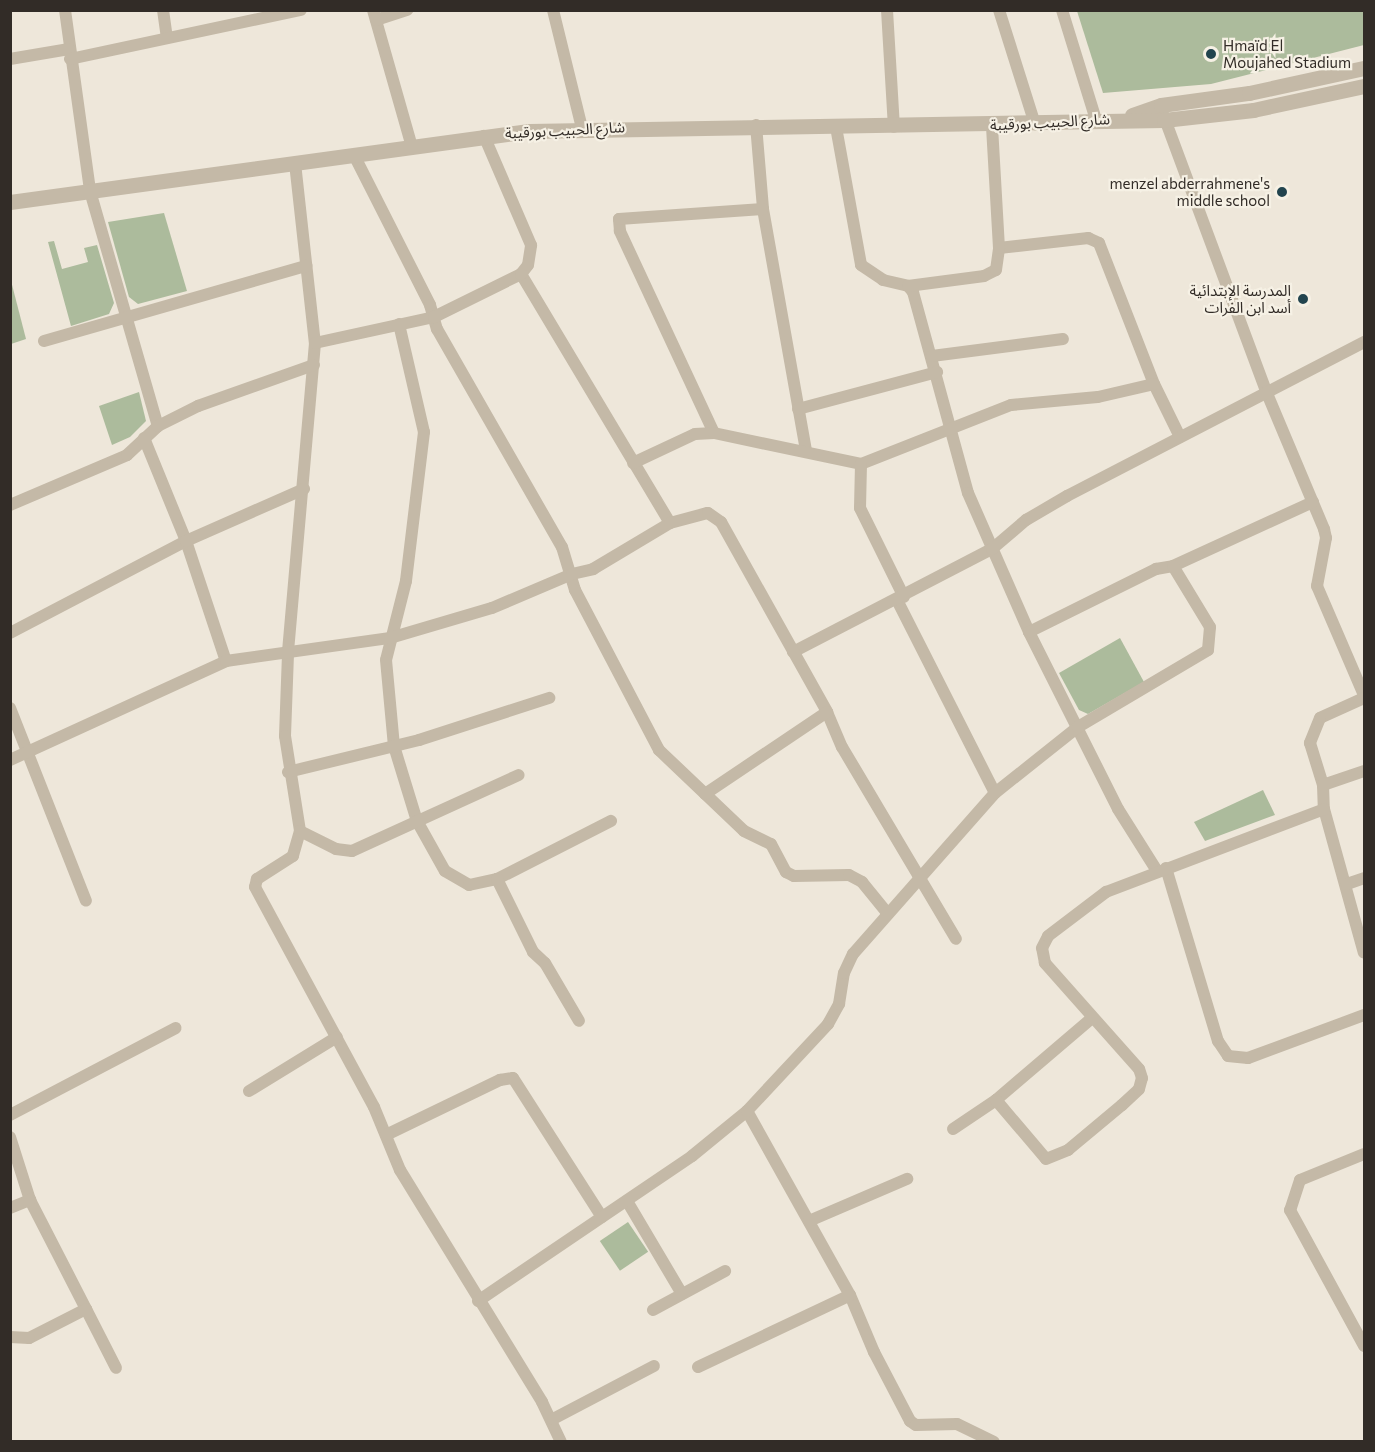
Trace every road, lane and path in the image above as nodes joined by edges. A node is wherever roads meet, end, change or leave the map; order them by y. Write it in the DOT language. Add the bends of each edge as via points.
graph roads {
  1 [pos="65,10"];
  2 [pos="163,10"];
  3 [pos="301,10"];
  4 [pos="406,10"];
  5 [pos="553,10"];
  6 [pos="887,10"];
  7 [pos="999,10"];
  8 [pos="1062,10"];
  9 [pos="374,15"];
  10 [pos="167,37"];
  11 [pos="70,54"];
  12 [pos="10,59"];
  13 [pos="1365,68"];
  14 [pos="1365,86"];
  15 [pos="1163,112"];
  16 [pos="1096,120"];
  17 [pos="1035,124"];
  18 [pos="756,125"];
  19 [pos="992,125"];
  20 [pos="836,127"];
  21 [pos="894,127"];
  22 [pos="582,128"];
  23 [pos="484,136"];
  24 [pos="412,147"];
  25 [pos="354,155"];
  26 [pos="295,163"];
  27 [pos="90,191"];
  28 [pos="10,202"];
  29 [pos="763,209"];
  30 [pos="999,248"];
  31 [pos="306,266"];
  32 [pos="521,274"];
  33 [pos="908,286"];
  34 [pos="126,317"];
  35 [pos="434,318"];
  36 [pos="399,324"];
  37 [pos="1063,339"];
  38 [pos="44,341"];
  39 [pos="1365,342"];
  40 [pos="315,343"];
  41 [pos="932,356"];
  42 [pos="314,365"];
  43 [pos="936,372"];
  44 [pos="1154,384"];
  45 [pos="1266,392"];
  46 [pos="798,409"];
  47 [pos="158,426"];
  48 [pos="950,429"];
  49 [pos="714,433"];
  50 [pos="1180,437"];
  51 [pos="144,438"];
  52 [pos="806,450"];
  53 [pos="633,463"];
  54 [pos="861,464"];
  55 [pos="304,489"];
  56 [pos="1313,502"];
  57 [pos="10,506"];
  58 [pos="670,523"];
  59 [pos="186,541"];
  60 [pos="992,549"];
  61 [pos="1173,566"];
  62 [pos="572,574"];
  63 [pos="900,598"];
  64 [pos="1029,632"];
  65 [pos="10,633"];
  66 [pos="390,638"];
  67 [pos="794,652"];
  68 [pos="288,654"];
  69 [pos="226,660"];
  70 [pos="1365,696"];
  71 [pos="549,698"];
  72 [pos="10,708"];
  73 [pos="827,712"];
  74 [pos="1078,727"];
  75 [pos="394,746"];
  76 [pos="28,752"];
  77 [pos="10,760"];
  78 [pos="1365,771"];
  79 [pos="288,772"];
  80 [pos="519,775"];
  81 [pos="1323,785"];
  82 [pos="995,793"];
  83 [pos="705,794"];
  84 [pos="1324,809"];
  85 [pos="417,821"];
  86 [pos="610,821"];
  87 [pos="300,831"];
  88 [pos="1162,869"];
  89 [pos="1365,878"];
  90 [pos="497,879"];
  91 [pos="918,880"];
  92 [pos="1347,884"];
  93 [pos="86,902"];
  94 [pos="888,914"];
  95 [pos="956,939"];
  96 [pos="1365,953"];
  97 [pos="1365,1015"];
  98 [pos="1092,1018"];
  99 [pos="579,1021"];
  100 [pos="176,1028"];
  101 [pos="337,1037"];
  102 [pos="249,1091"];
  103 [pos="996,1100"];
  104 [pos="747,1111"];
  105 [pos="10,1115"];
  106 [pos="952,1129"];
  107 [pos="386,1135"];
  108 [pos="10,1137"];
  109 [pos="1365,1154"];
  110 [pos="908,1179"];
  111 [pos="30,1200"];
  112 [pos="627,1201"];
  113 [pos="10,1208"];
  114 [pos="603,1217"];
  115 [pos="809,1221"];
  116 [pos="725,1271"];
  117 [pos="682,1294"];
  118 [pos="850,1295"];
  119 [pos="478,1301"];
  120 [pos="86,1309"];
  121 [pos="653,1310"];
  122 [pos="10,1337"];
  123 [pos="1365,1346"];
  124 [pos="654,1366"];
  125 [pos="698,1367"];
  126 [pos="116,1368"];
  127 [pos="552,1419"];
  128 [pos="561,1442"];
  129 [pos="994,1442"];
  1 -- 11 [label="street"];
  2 -- 10 [label="street"];
  3 -- 10 [label="street"];
  4 -- 9 [label="street"];
  5 -- 22 [label="street"];
  6 -- 21 [label="street"];
  7 -- 17 [label="street"];
  8 -- 16 [label="street"];
  9 -- 24 [label="street"];
  10 -- 11 [label="street"];
  11 -- 12 [label="street"];
  11 -- 27 [label="street"];
  13 -- 15 [label="street"];
  14 -- 15 [label="street" via="1253,110"];
  15 -- 16 [label="street, شارع الحبيب بورقيبة"];
  15 -- 45 [label="street"];
  16 -- 17 [label="street, شارع الحبيب بورقيبة"];
  17 -- 19 [label="street, شارع الحبيب بورقيبة"];
  18 -- 20 [label="street, شارع الحبيب بورقيبة"];
  18 -- 22 [label="street, شارع الحبيب بورقيبة"];
  18 -- 29 [label="street"];
  19 -- 21 [label="street, شارع الحبيب بورقيبة"];
  19 -- 30 [label="street"];
  20 -- 21 [label="street, شارع الحبيب بورقيبة"];
  20 -- 33 [label="street" via="861,265 884,280"];
  22 -- 23 [label="street, شارع الحبيب بورقيبة"];
  23 -- 24 [label="street, شارع الحبيب بورقيبة"];
  23 -- 32 [label="street" via="531,245 532,258"];
  24 -- 25 [label="street, شارع الحبيب بورقيبة"];
  25 -- 26 [label="street, شارع الحبيب بورقيبة"];
  25 -- 35 [label="street"];
  26 -- 27 [label="street, شارع الحبيب بورقيبة"];
  26 -- 31 [label="street"];
  27 -- 28 [label="street, شارع الحبيب بورقيبة"];
  27 -- 34 [label="street"];
  29 -- 46 [label="street"];
  29 -- 49 [label="street" via="619,219 620,231"];
  30 -- 33 [label="street" via="999,264 992,274"];
  30 -- 44 [label="street" via="1094,239"];
  31 -- 34 [label="street"];
  31 -- 40 [label="street"];
  32 -- 35 [label="street"];
  32 -- 53 [label="street"];
  33 -- 41 [label="street"];
  34 -- 38 [label="street"];
  34 -- 47 [label="street"];
  35 -- 36 [label="street"];
  35 -- 62 [label="street" via="562,547"];
  36 -- 40 [label="street"];
  36 -- 66 [label="street" via="424,432 405,581"];
  37 -- 41 [label="street"];
  39 -- 45 [label="street"];
  40 -- 42 [label="street"];
  41 -- 43 [label="street"];
  42 -- 47 [label="street" via="198,406"];
  42 -- 55 [label="street"];
  43 -- 46 [label="street"];
  43 -- 48 [label="street"];
  44 -- 48 [label="street" via="1098,398 1018,404"];
  44 -- 50 [label="street"];
  45 -- 50 [label="street"];
  45 -- 56 [label="street"];
  46 -- 52 [label="street"];
  47 -- 51 [label="street"];
  48 -- 54 [label="street"];
  48 -- 60 [label="street" via="968,493"];
  49 -- 52 [label="street"];
  49 -- 53 [label="street" via="695,434"];
  50 -- 60 [label="street" via="1026,520"];
  51 -- 57 [label="street" via="127,455"];
  51 -- 59 [label="street"];
  52 -- 54 [label="street"];
  53 -- 58 [label="street"];
  54 -- 63 [label="street" via="860,508"];
  55 -- 59 [label="street"];
  55 -- 68 [label="street"];
  56 -- 61 [label="street"];
  56 -- 70 [label="street" via="1326,538 1317,586"];
  58 -- 62 [label="street" via="593,569"];
  58 -- 67 [label="street" via="708,513 721,522"];
  59 -- 65 [label="street"];
  59 -- 69 [label="street"];
  60 -- 63 [label="street"];
  60 -- 64 [label="street"];
  61 -- 64 [label="street" via="1156,569"];
  61 -- 74 [label="street" via="1210,627 1208,650"];
  62 -- 66 [label="street" via="492,608"];
  62 -- 83 [label="street" via="575,590 659,750"];
  63 -- 67 [label="street"];
  63 -- 82 [label="street"];
  64 -- 74 [label="street"];
  66 -- 68 [label="street"];
  66 -- 75 [label="street" via="386,660"];
  67 -- 73 [label="street"];
  68 -- 69 [label="street"];
  68 -- 79 [label="street"];
  69 -- 76 [label="street"];
  70 -- 81 [label="street" via="1328,712 1314,724 1310,743"];
  71 -- 75 [label="street"];
  72 -- 76 [label="street"];
  73 -- 83 [label="street"];
  73 -- 91 [label="street" via="842,747"];
  74 -- 82 [label="street"];
  74 -- 88 [label="street" via="1118,809"];
  75 -- 79 [label="street"];
  75 -- 85 [label="street"];
  76 -- 77 [label="street"];
  76 -- 93 [label="street"];
  78 -- 81 [label="street"];
  79 -- 87 [label="street"];
  80 -- 85 [label="street"];
  81 -- 84 [label="street"];
  82 -- 91 [label="street"];
  83 -- 94 [label="street" via="744,831 771,844 786,872 794,876 849,875 862,882"];
  84 -- 88 [label="street"];
  84 -- 92 [label="street"];
  85 -- 87 [label="street" via="352,851 336,849"];
  85 -- 90 [label="street" via="445,871 455,880 469,885"];
  86 -- 90 [label="street"];
  87 -- 101 [label="street" via="293,856 257,879 255,887"];
  88 -- 97 [label="street" via="1218,1041 1228,1056 1248,1058"];
  88 -- 98 [label="street" via="1106,892 1058,926 1042,948 1045,963"];
  89 -- 92 [label="street"];
  90 -- 99 [label="street" via="533,952 545,963"];
  91 -- 94 [label="street"];
  91 -- 95 [label="street"];
  92 -- 96 [label="street"];
  94 -- 104 [label="street" via="853,954 844,973 839,1004 828,1024"];
  98 -- 103 [label="street"];
  98 -- 103 [label="street" via="1128,1055 1142,1078 1139,1089 1122,1105 1068,1150 1046,1159"];
  100 -- 105 [label="street"];
  101 -- 102 [label="street"];
  101 -- 107 [label="street"];
  103 -- 106 [label="street"];
  104 -- 112 [label="street"];
  104 -- 115 [label="street"];
  107 -- 114 [label="street" via="500,1080 513,1078"];
  107 -- 119 [label="street" via="400,1170"];
  108 -- 111 [label="street"];
  109 -- 123 [label="street" via="1300,1180 1290,1210"];
  110 -- 115 [label="street"];
  111 -- 113 [label="street"];
  111 -- 120 [label="street"];
  112 -- 114 [label="street"];
  112 -- 117 [label="street"];
  114 -- 119 [label="street"];
  115 -- 118 [label="street"];
  116 -- 117 [label="street"];
  117 -- 121 [label="street"];
  118 -- 125 [label="street"];
  118 -- 129 [label="street" via="910,1421 916,1425 957,1424"];
  119 -- 127 [label="street"];
  120 -- 122 [label="street" via="29,1338"];
  120 -- 126 [label="street"];
  124 -- 127 [label="street"];
  127 -- 128 [label="street"];
}
